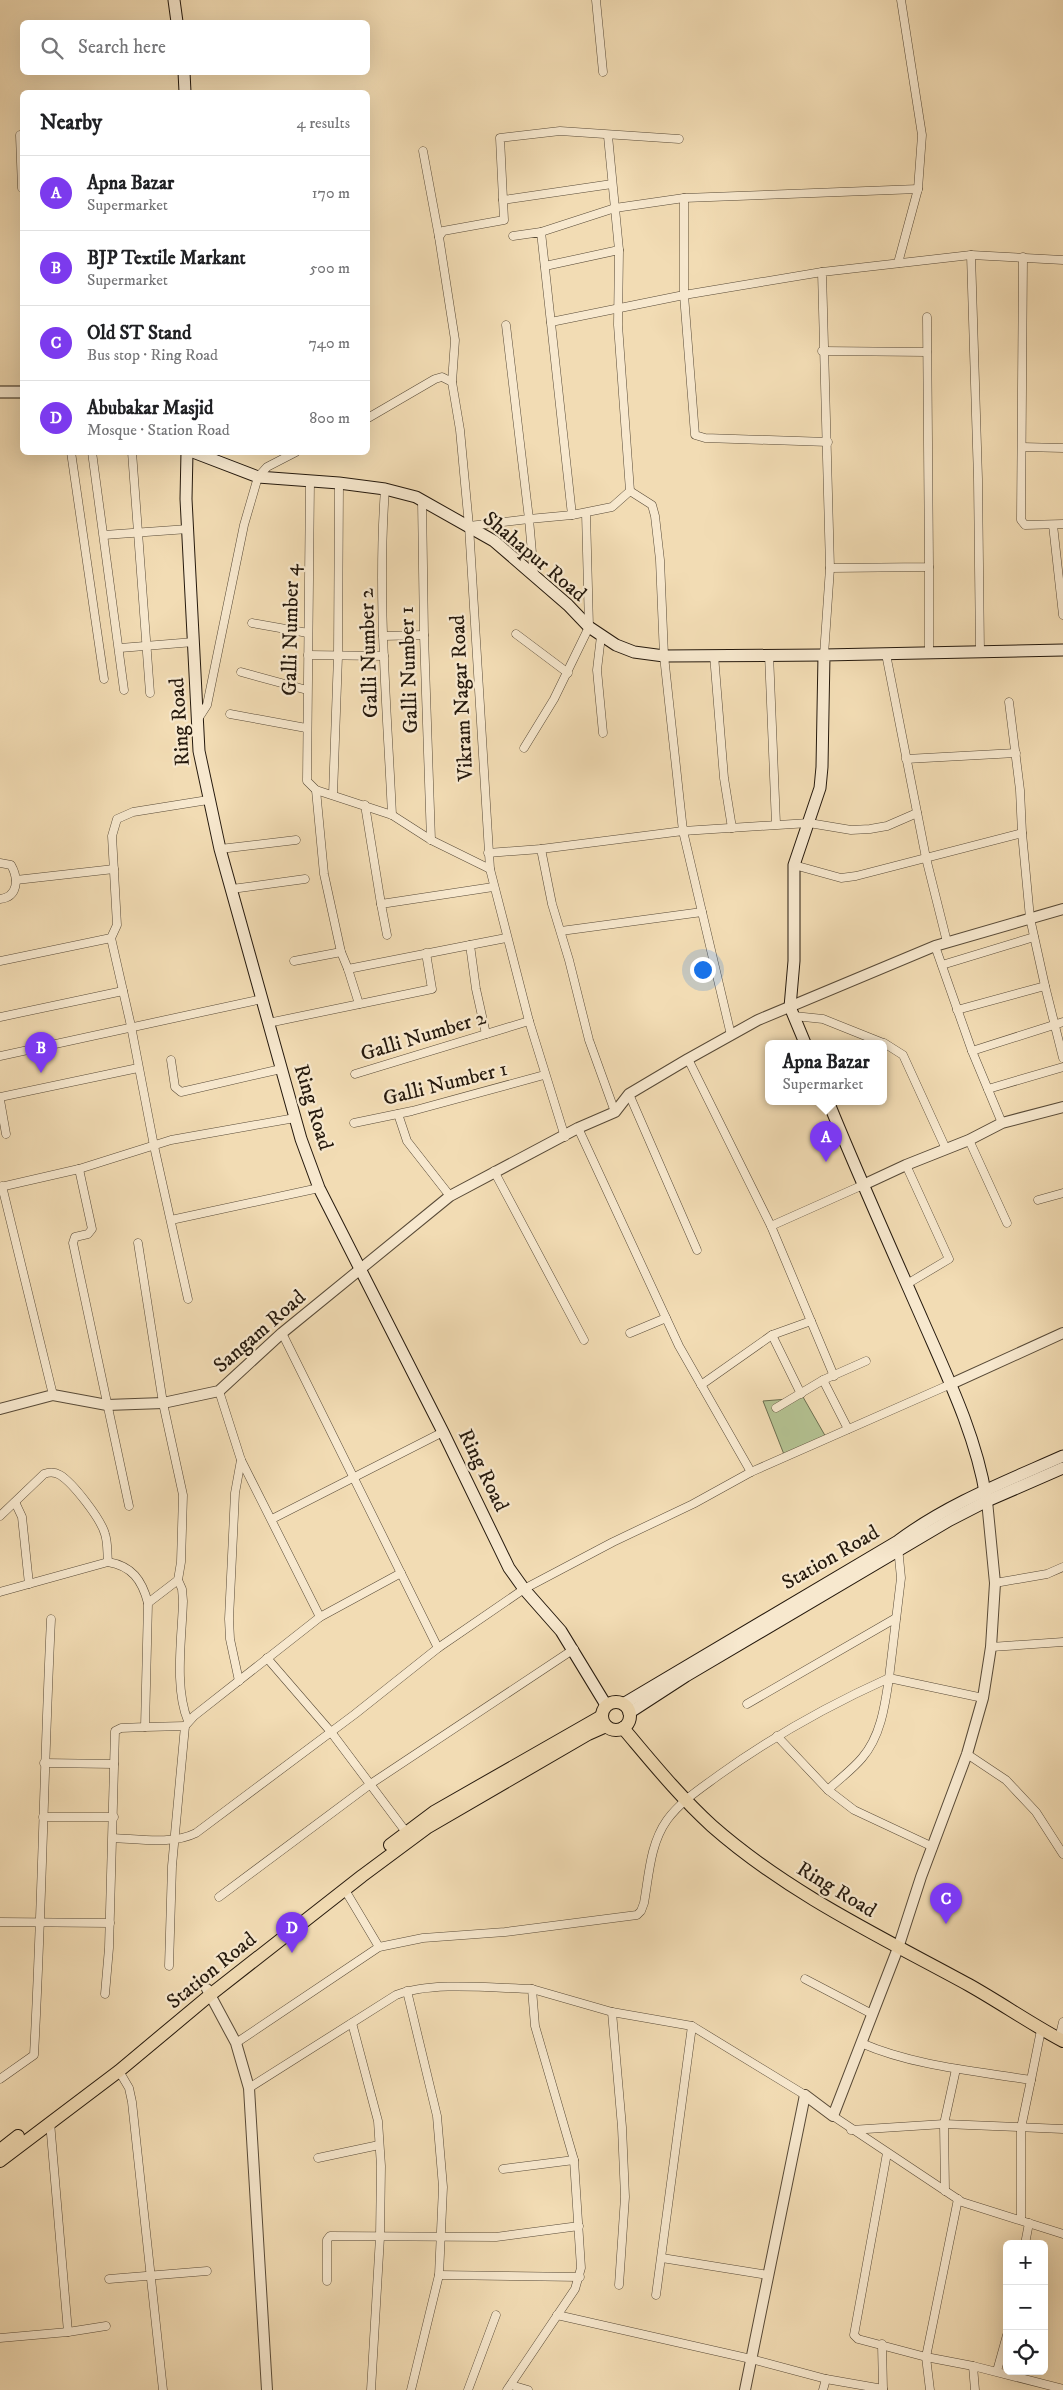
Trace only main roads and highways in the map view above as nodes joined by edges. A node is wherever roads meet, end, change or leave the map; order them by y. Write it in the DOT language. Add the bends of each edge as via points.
graph roads {
  1 [pos="174,0"];
  2 [pos="177,20"];
  3 [pos="184,75"];
  4 [pos="185,90"];
  5 [pos="0,392"];
  6 [pos="20,392"];
  7 [pos="187,455"];
  8 [pos="201,455"];
  9 [pos="1063,650"];
  10 [pos="824,655"];
  11 [pos="804,1040"];
  12 [pos="830,1105"];
  13 [pos="1063,1456"];
  14 [pos="1063,1468"];
  15 [pos="986,1496"];
  16 [pos="626,1708"];
  17 [pos="605,1716"];
  18 [pos="622,1728"];
  19 [pos="209,1992"];
  20 [pos="1061,2040"];
  21 [pos="0,2150"];
  22 [pos="0,2161"];
  1 -- 2 [label="main road"];
  3 -- 4 [label="main road"];
  5 -- 6 [label="main road"];
  7 -- 17 [label="main road, Ring Road" via="199,751 220,849 295,1118 319,1188 509,1568 574,1649"];
  8 -- 10 [label="main road, Shahapur Road" via="258,477 385,489 422,500 494,542 589,627 634,652 664,656"];
  9 -- 10 [label="main road, Shahapur Road"];
  10 -- 11 [label="main road" via="822,768 816,804 794,865 792,1011"];
  12 -- 15 [label="main road" via="950,1384"];
  13 -- 15 [label="main road, Station Road"];
  14 -- 15 [label="main road, Station Road"];
  15 -- 16 [label="main road, Station Road"];
  16 -- 17 [label="main road" via="612,1702"];
  16 -- 18 [label="main road" via="627,1724"];
  17 -- 18 [label="main road" via="617,1730"];
  17 -- 19 [label="main road, Station Road" via="588,1734 428,1827"];
  17 -- 19 [label="main road, Station Road" via="434,1812"];
  18 -- 20 [label="main road, Ring Road" via="685,1800 770,1872"];
  19 -- 21 [label="main road, Station Road"];
  19 -- 22 [label="main road, Station Road" via="119,2071"];
}
